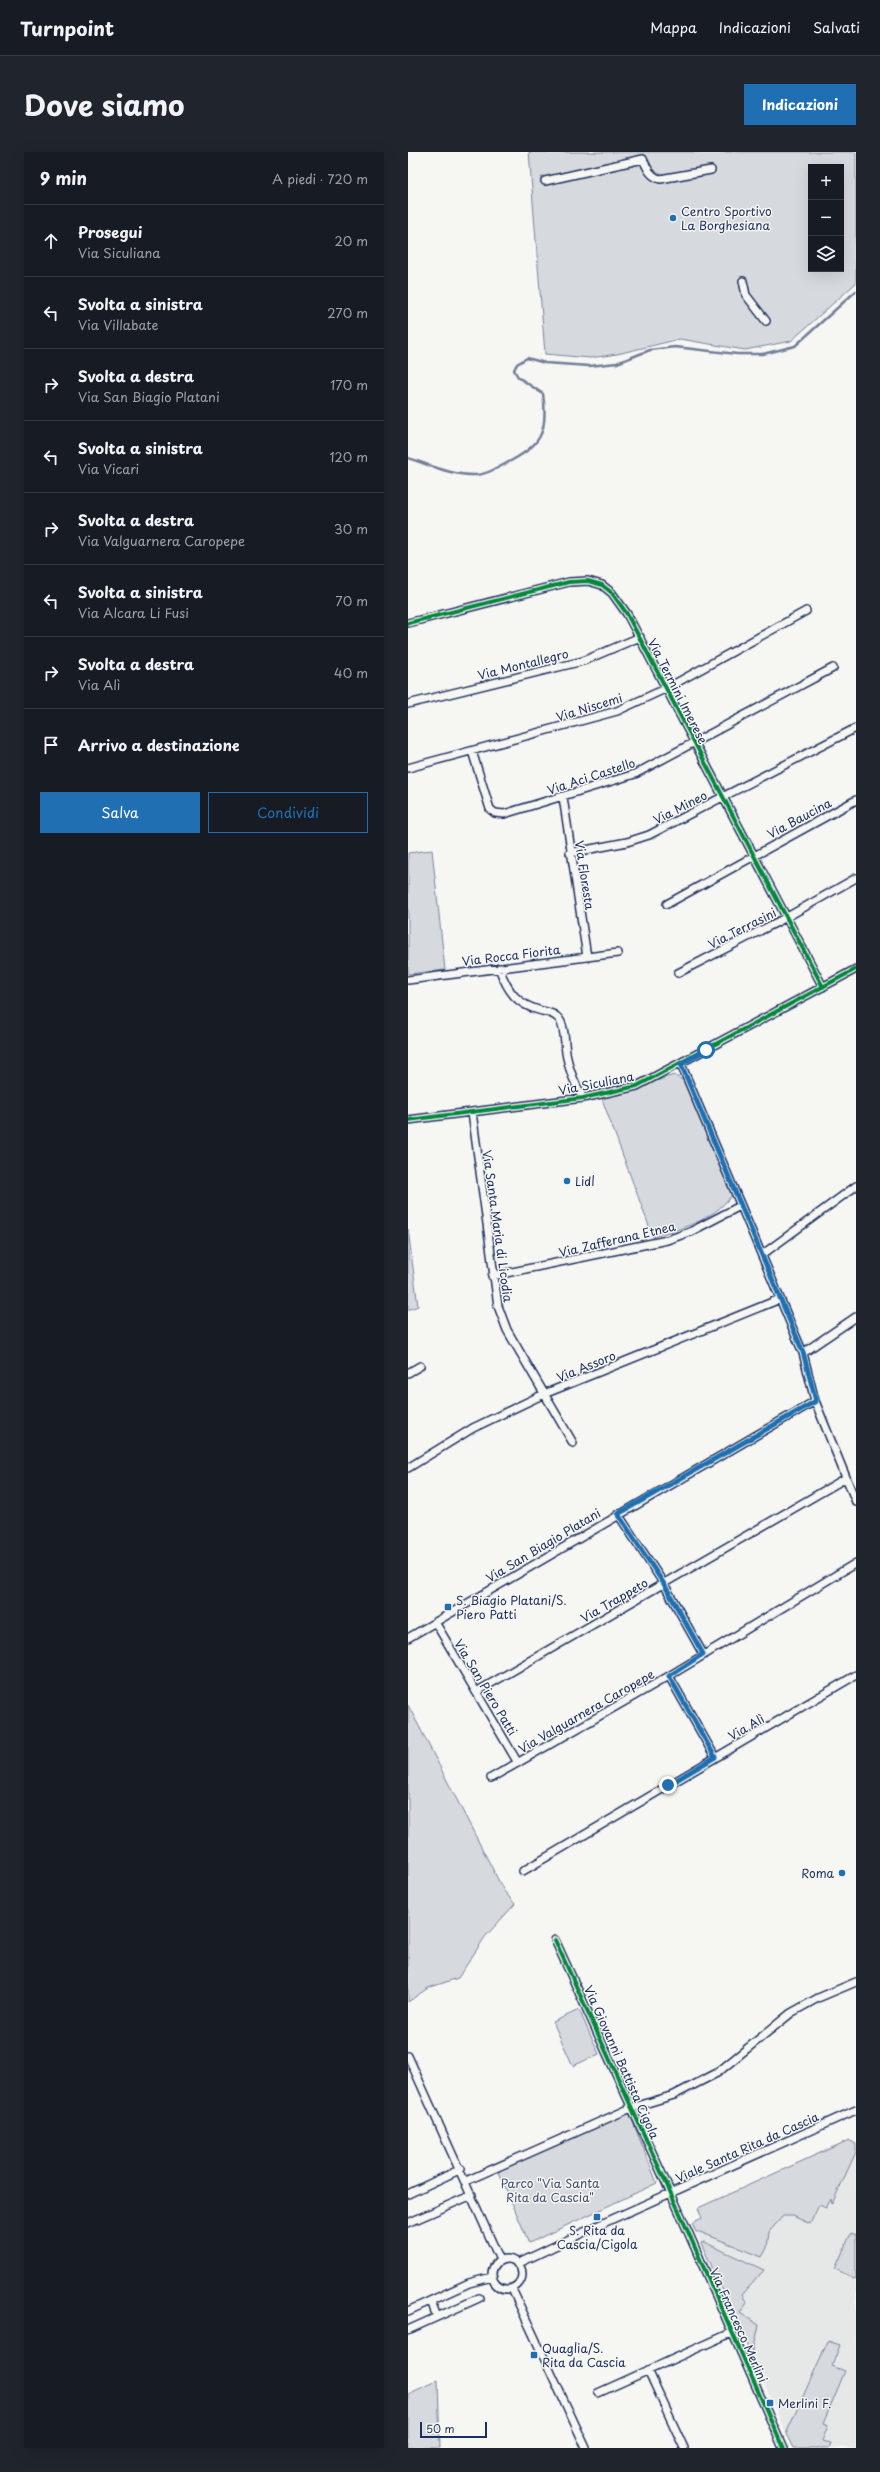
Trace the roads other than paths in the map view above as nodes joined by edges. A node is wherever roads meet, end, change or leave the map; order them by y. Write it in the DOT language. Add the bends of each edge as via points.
graph roads {
  1 [pos="711,170"];
  2 [pos="545,181"];
  3 [pos="743,281"];
  4 [pos="766,321"];
  5 [pos="806,611"];
  6 [pos="408,623"];
  7 [pos="640,637"];
  8 [pos="833,668"];
  9 [pos="667,688"];
  10 [pos="408,704"];
  11 [pos="856,728"];
  12 [pos="694,744"];
  13 [pos="472,751"];
  14 [pos="408,768"];
  15 [pos="563,797"];
  16 [pos="722,798"];
  17 [pos="856,800"];
  18 [pos="570,853"];
  19 [pos="753,855"];
  20 [pos="856,878"];
  21 [pos="667,904"];
  22 [pos="787,917"];
  23 [pos="618,953"];
  24 [pos="587,957"];
  25 [pos="499,968"];
  26 [pos="856,969"];
  27 [pos="678,973"];
  28 [pos="408,980"];
  29 [pos="823,987"];
  30 [pos="681,1064"];
  31 [pos="583,1098"];
  32 [pos="472,1112"];
  33 [pos="408,1120"];
  34 [pos="856,1186"];
  35 [pos="740,1206"];
  36 [pos="763,1254"];
  37 [pos="492,1276"];
  38 [pos="780,1299"];
  39 [pos="856,1317"];
  40 [pos="803,1352"];
  41 [pos="420,1366"];
  42 [pos="408,1373"];
  43 [pos="544,1394"];
  44 [pos="816,1401"];
  45 [pos="573,1443"];
  46 [pos="408,1468"];
  47 [pos="846,1478"];
  48 [pos="856,1502"];
  49 [pos="618,1514"];
  50 [pos="856,1563"];
  51 [pos="664,1584"];
  52 [pos="435,1622"];
  53 [pos="408,1638"];
  54 [pos="703,1654"];
  55 [pos="856,1674"];
  56 [pos="669,1676"];
  57 [pos="476,1692"];
  58 [pos="715,1757"];
  59 [pos="518,1763"];
  60 [pos="491,1778"];
  61 [pos="522,1871"];
  62 [pos="556,1940"];
  63 [pos="856,1982"];
  64 [pos="408,2056"];
  65 [pos="631,2108"];
  66 [pos="856,2110"];
  67 [pos="461,2169"];
  68 [pos="466,2181"];
  69 [pos="670,2192"];
  70 [pos="408,2194"];
  71 [pos="472,2195"];
  72 [pos="678,2209"];
  73 [pos="408,2223"];
  74 [pos="500,2260"];
  75 [pos="517,2264"];
  76 [pos="492,2277"];
  77 [pos="512,2289"];
  78 [pos="479,2298"];
  79 [pos="431,2301"];
  80 [pos="408,2312"];
  81 [pos="437,2317"];
  82 [pos="408,2330"];
  83 [pos="731,2333"];
  84 [pos="648,2370"];
  85 [pos="598,2393"];
  86 [pos="586,2448"];
  87 [pos="684,2448"];
  88 [pos="783,2448"];
  1 -- 2 [label="street" via="660,179 648,170 643,158"];
  3 -- 4 [label="street" via="746,295"];
  5 -- 9 [label="street, Via Niscemi"];
  6 -- 7 [label="street, Via Termini Imerese" via="569,582 588,581 602,585 612,593"];
  7 -- 9 [label="street, Via Termini Imerese"];
  7 -- 10 [label="street, Via Montallegro" via="583,661"];
  8 -- 12 [label="street, Via Aci Castello"];
  9 -- 12 [label="street, Via Termini Imerese"];
  9 -- 13 [label="street, Via Niscemi" via="613,713"];
  11 -- 16 [label="street, Via Mineo"];
  12 -- 15 [label="street, Via Aci Castello" via="635,774"];
  12 -- 16 [label="street, Via Termini Imerese"];
  13 -- 14 [label="street, Via Niscemi"];
  13 -- 15 [label="street, Via Aci Castello" via="489,806 495,813 504,814"];
  15 -- 18 [label="street, Via Floresta"];
  16 -- 18 [label="street, Via Mineo" via="639,839"];
  16 -- 19 [label="street, Via Termini Imerese"];
  17 -- 19 [label="street, Via Baucina"];
  18 -- 24 [label="street, Via Floresta"];
  19 -- 21 [label="street, Via Baucina"];
  19 -- 22 [label="street, Via Termini Imerese"];
  20 -- 22 [label="street, Via Terrasini"];
  22 -- 27 [label="street, Via Terrasini"];
  22 -- 29 [label="street, Via Termini Imerese"];
  23 -- 24 [label="street, Via Rocca Fiorita"];
  24 -- 25 [label="street, Via Rocca Fiorita"];
  25 -- 28 [label="street, Via Rocca Fiorita"];
  25 -- 31 [label="street" via="508,990 515,999 552,1014 560,1021 570,1070"];
  26 -- 29 [label="street, Via Siculiana"];
  29 -- 30 [label="street, Via Siculiana"];
  30 -- 31 [label="street, Via Siculiana" via="637,1086"];
  30 -- 35 [label="street"];
  31 -- 32 [label="street, Via Siculiana"];
  32 -- 33 [label="street, Via Siculiana"];
  32 -- 37 [label="street, Via Santa Maria di Licodia"];
  34 -- 36 [label="street"];
  35 -- 36 [label="street"];
  35 -- 37 [label="street, Via Zafferana Etnea" via="690,1232 666,1240"];
  36 -- 38 [label="street"];
  37 -- 43 [label="street, Via Santa Maria di Licodia" via="498,1306 507,1330"];
  38 -- 40 [label="street"];
  38 -- 43 [label="street, Via Assoro"];
  39 -- 40 [label="street"];
  40 -- 44 [label="street"];
  41 -- 42 [label="street"];
  43 -- 45 [label="street, Via Santa Maria di Licodia"];
  43 -- 46 [label="street, Via Assoro" via="473,1428"];
  44 -- 47 [label="street"];
  44 -- 49 [label="street, Via San Biagio Platani"];
  47 -- 48 [label="street"];
  47 -- 51 [label="street, Via Trappeto"];
  49 -- 51 [label="street"];
  49 -- 52 [label="street, Via San Biagio Platani"];
  50 -- 54 [label="street, Via Valguarnera Caropepe"];
  51 -- 54 [label="street"];
  51 -- 57 [label="street, Via Trappeto"];
  52 -- 53 [label="street, Via San Biagio Platani"];
  52 -- 57 [label="street, Via San Piero Patti"];
  54 -- 56 [label="street, Via Valguarnera Caropepe"];
  55 -- 58 [label="street, Via Alì"];
  56 -- 58 [label="street"];
  56 -- 59 [label="street, Via Valguarnera Caropepe"];
  57 -- 59 [label="street, Via San Piero Patti"];
  58 -- 61 [label="street, Via Alì"];
  59 -- 60 [label="street, Via Valguarnera Caropepe"];
  62 -- 65 [label="street, Via Giovanni Battista Cigola"];
  63 -- 65 [label="street" via="791,2013 717,2073 674,2095"];
  64 -- 67 [label="street"];
  65 -- 68 [label="street"];
  65 -- 69 [label="street, Via Giovanni Battista Cigola"];
  66 -- 69 [label="street, Viale Santa Rita da Cascia"];
  67 -- 68 [label="street"];
  67 -- 70 [label="street"];
  68 -- 71 [label="street"];
  69 -- 72 [label="street, Via Giovanni Battista Cigola"];
  69 -- 75 [label="street, Viale Santa Rita da Cascia"];
  71 -- 73 [label="street"];
  71 -- 74 [label="street"];
  72 -- 83 [label="street, Via Francesco Merlini"];
  74 -- 75 [label="street" via="508,2259"];
  74 -- 76 [label="street" via="494,2266"];
  75 -- 77 [label="street" via="521,2278"];
  76 -- 77 [label="street" via="496,2285"];
  76 -- 79 [label="street" via="469,2283"];
  77 -- 86 [label="street"];
  78 -- 81 [label="street"];
  79 -- 80 [label="street"];
  79 -- 81 [label="street"];
  81 -- 82 [label="street"];
  83 -- 84 [label="street"];
  83 -- 88 [label="street, Via Francesco Merlini"];
  84 -- 85 [label="street"];
  84 -- 87 [label="street"];
}
